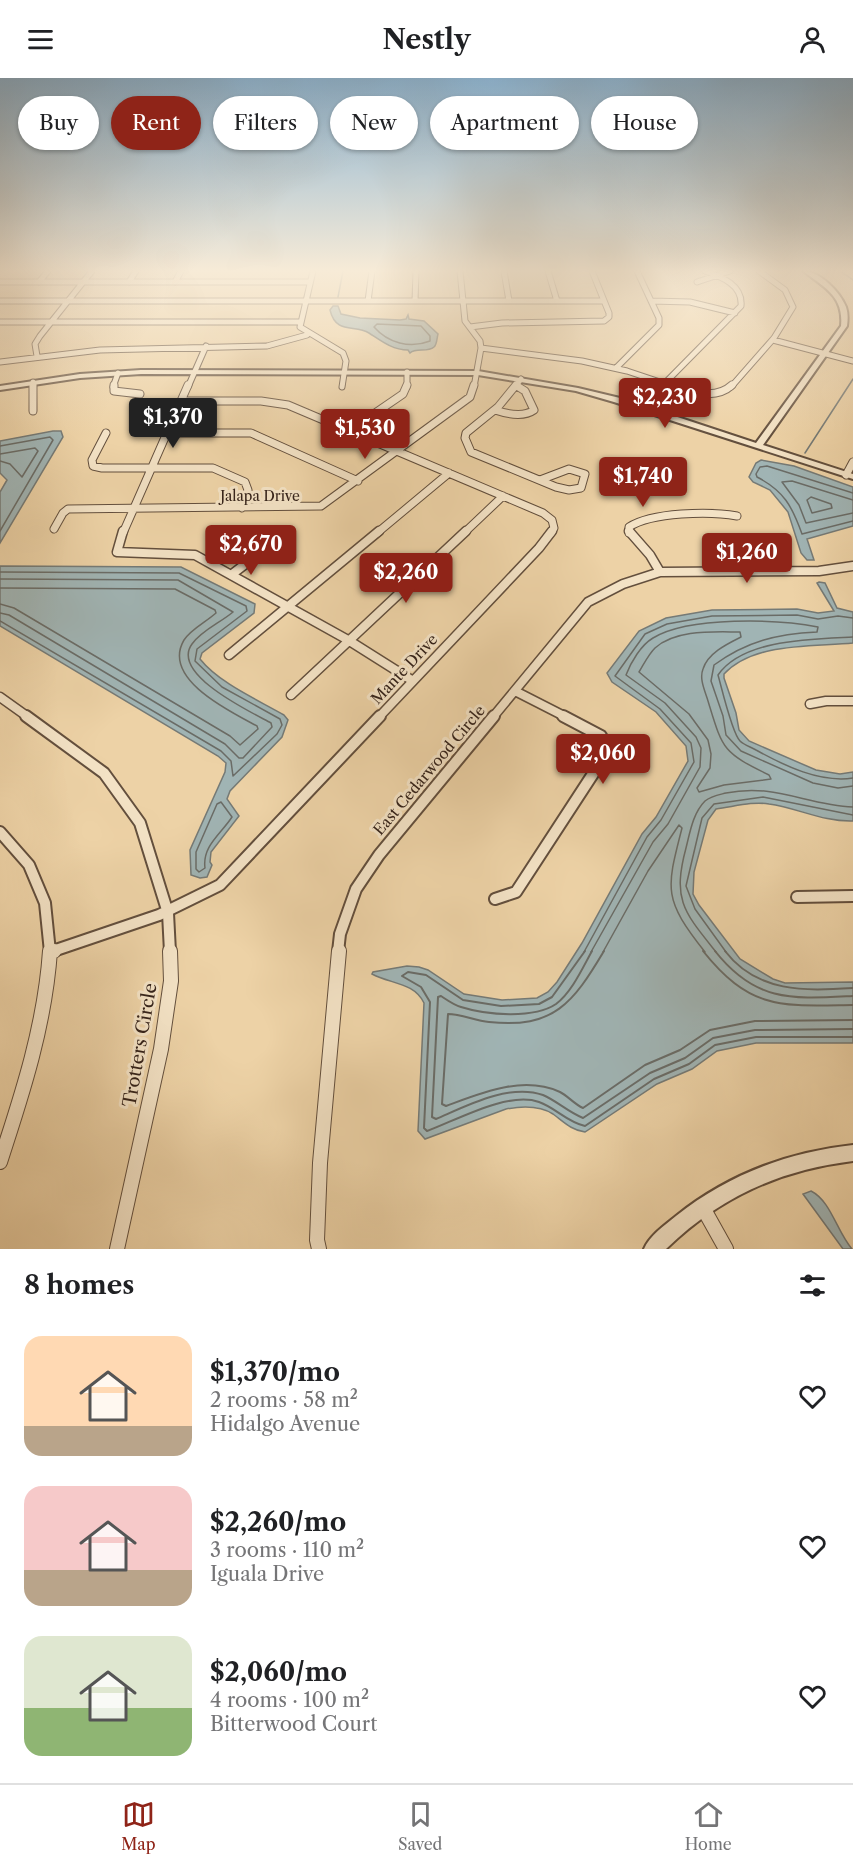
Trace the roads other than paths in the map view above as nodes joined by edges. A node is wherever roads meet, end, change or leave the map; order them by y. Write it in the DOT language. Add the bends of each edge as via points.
graph roads {
  1 [pos="48,326"];
  2 [pos="300,326"];
  3 [pos="481,326"];
  4 [pos="575,326"];
  5 [pos="658,326"];
  6 [pos="722,326"];
  7 [pos="784,326"];
  8 [pos="843,326"];
  9 [pos="470,327"];
  10 [pos="577,332"];
  11 [pos="308,335"];
  12 [pos="773,340"];
  13 [pos="206,346"];
  14 [pos="482,348"];
  15 [pos="825,354"];
  16 [pos="37,356"];
  17 [pos="853,361"];
  18 [pos="0,362"];
  19 [pos="616,368"];
  20 [pos="194,372"];
  21 [pos="344,372"];
  22 [pos="407,372"];
  23 [pos="118,373"];
  24 [pos="478,373"];
  25 [pos="33,382"];
  26 [pos="519,382"];
  27 [pos="665,383"];
  28 [pos="342,387"];
  29 [pos="0,388"];
  30 [pos="140,394"];
  31 [pos="181,401"];
  32 [pos="495,410"];
  33 [pos="33,411"];
  34 [pos="349,431"];
  35 [pos="106,433"];
  36 [pos="166,433"];
  37 [pos="758,446"];
  38 [pos="397,451"];
  39 [pos="853,462"];
  40 [pos="151,468"];
  41 [pos="449,473"];
  42 [pos="849,476"];
  43 [pos="540,480"];
  44 [pos="358,481"];
  45 [pos="503,496"];
  46 [pos="133,508"];
  47 [pos="242,508"];
  48 [pos="737,516"];
  49 [pos="54,529"];
  50 [pos="256,556"];
  51 [pos="853,566"];
  52 [pos="660,572"];
  53 [pos="231,575"];
  54 [pos="287,607"];
  55 [pos="348,640"];
  56 [pos="229,656"];
  57 [pos="413,681"];
  58 [pos="515,691"];
  59 [pos="291,694"];
  60 [pos="0,697"];
  61 [pos="853,701"];
  62 [pos="810,704"];
  63 [pos="0,832"];
  64 [pos="853,896"];
  65 [pos="797,897"];
  66 [pos="495,899"];
  67 [pos="168,913"];
  68 [pos="50,952"];
  69 [pos="853,1153"];
  70 [pos="0,1162"];
  71 [pos="702,1206"];
  72 [pos="117,1249"];
  73 [pos="319,1249"];
  74 [pos="653,1249"];
  75 [pos="726,1249"];
  1 -- 16 [label="street" via="35,344"];
  2 -- 11 [label="street"];
  3 -- 9 [label="street"];
  4 -- 10 [label="street"];
  5 -- 19 [label="street"];
  6 -- 27 [label="street"];
  7 -- 12 [label="street"];
  8 -- 15 [label="street"];
  9 -- 14 [label="street"];
  11 -- 13 [label="street" via="267,346"];
  11 -- 21 [label="street" via="342,351 346,359"];
  12 -- 15 [label="street"];
  12 -- 27 [label="street" via="723,393 700,394"];
  13 -- 16 [label="street" via="125,347"];
  13 -- 20 [label="street"];
  14 -- 19 [label="street" via="530,351"];
  14 -- 24 [label="street, Jalapa Drive"];
  15 -- 17 [label="street"];
  15 -- 37 [label="street"];
  16 -- 18 [label="street"];
  19 -- 27 [label="street"];
  20 -- 21 [label="street"];
  20 -- 23 [label="street"];
  20 -- 31 [label="street"];
  21 -- 22 [label="street"];
  21 -- 28 [label="street"];
  22 -- 24 [label="street"];
  22 -- 34 [label="street" via="403,394"];
  23 -- 25 [label="street"];
  23 -- 30 [label="street" via="114,392"];
  24 -- 26 [label="street"];
  24 -- 38 [label="street, Jalapa Drive" via="470,397"];
  25 -- 29 [label="street"];
  25 -- 33 [label="street"];
  26 -- 32 [label="street"];
  26 -- 32 [label="street" via="534,410 509,415"];
  26 -- 37 [label="street" via="576,389"];
  31 -- 34 [label="street, Mante Drive" via="278,402"];
  31 -- 36 [label="street"];
  32 -- 43 [label="street" via="466,433 468,450"];
  34 -- 38 [label="street, Mante Drive"];
  35 -- 40 [label="street" via="92,460 93,466"];
  36 -- 40 [label="street"];
  36 -- 44 [label="street" via="251,433"];
  37 -- 42 [label="street"];
  38 -- 41 [label="street, Mante Drive"];
  38 -- 44 [label="street, Jalapa Drive"];
  39 -- 42 [label="street"];
  40 -- 46 [label="street"];
  40 -- 47 [label="street" via="213,468 233,475 245,482 248,490"];
  41 -- 45 [label="street, Mante Drive"];
  41 -- 54 [label="street"];
  43 -- 43 [label="street" via="576,490 585,483 585,474 573,468"];
  44 -- 47 [label="street, Jalapa Drive" via="321,506"];
  45 -- 55 [label="street"];
  45 -- 57 [label="street, Mante Drive" via="543,513 552,520 554,528 548,539"];
  46 -- 47 [label="street, Jalapa Drive"];
  46 -- 49 [label="street, Jalapa Drive" via="68,509"];
  46 -- 53 [label="street" via="117,552 195,555"];
  48 -- 52 [label="street" via="722,512 684,513 629,527 629,533"];
  50 -- 53 [label="street"];
  51 -- 52 [label="street, East Cedarwood Circle" via="819,571"];
  52 -- 58 [label="street, East Cedarwood Circle" via="619,585 588,602"];
  53 -- 54 [label="street"];
  54 -- 55 [label="street"];
  54 -- 56 [label="street"];
  55 -- 57 [label="street"];
  55 -- 59 [label="street"];
  57 -- 67 [label="street, Mante Drive" via="220,885"];
  58 -- 66 [label="street" via="601,736 607,746 604,757 516,892"];
  58 -- 73 [label="street, East Cedarwood Circle" via="379,855 356,889 340,934 320,1163"];
  60 -- 67 [label="street, Trotters Circle" via="104,773 140,823"];
  61 -- 62 [label="street"];
  63 -- 68 [label="street" via="15,844 41,892"];
  64 -- 65 [label="street"];
  67 -- 68 [label="street, Mante Drive"];
  67 -- 72 [label="street, Trotters Circle" via="171,981 161,1049"];
  68 -- 70 [label="street" via="42,1027"];
  69 -- 71 [label="street" via="772,1170"];
  71 -- 74 [label="street"];
  71 -- 75 [label="street"];
}
